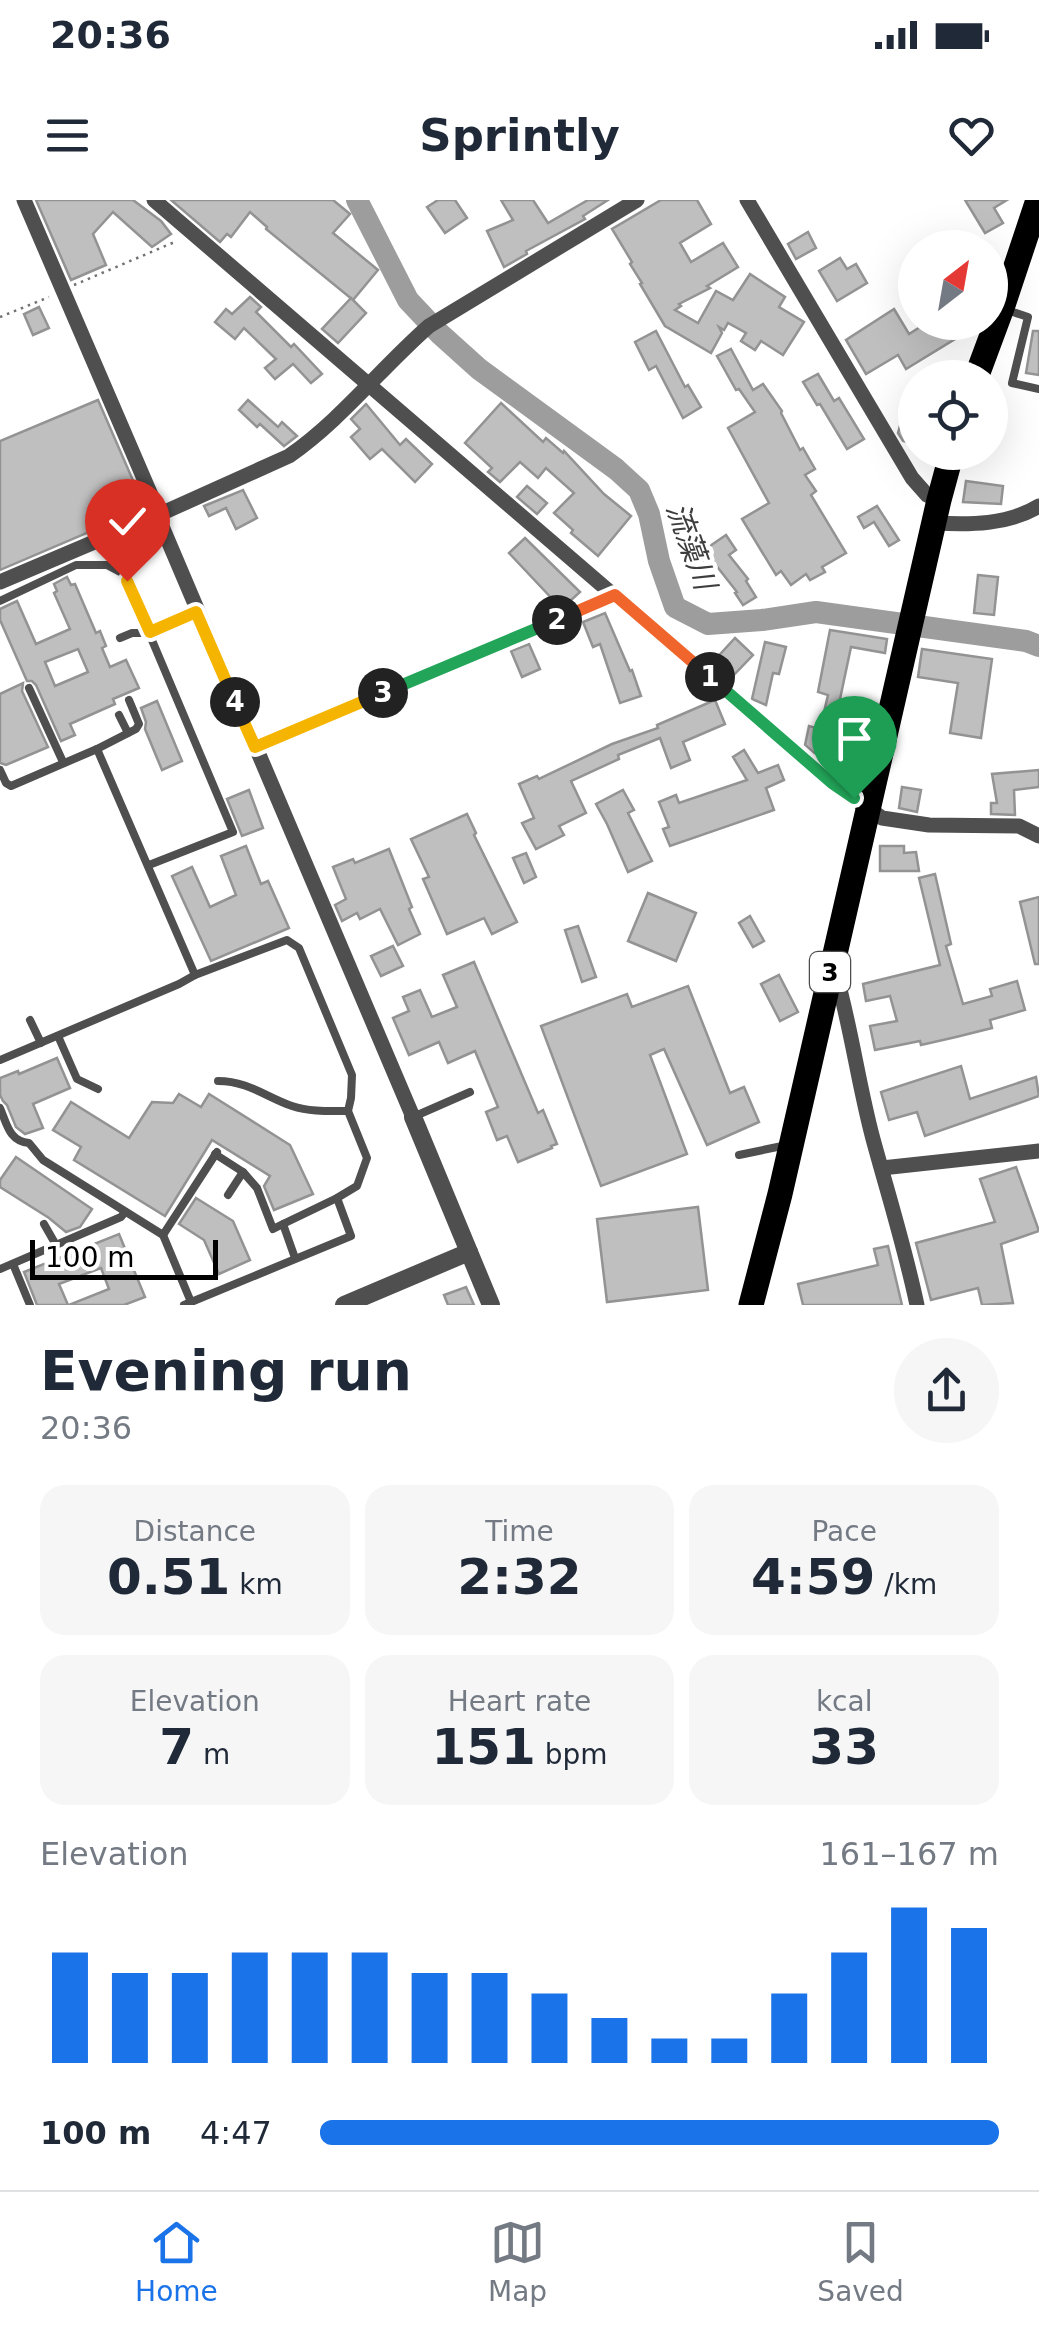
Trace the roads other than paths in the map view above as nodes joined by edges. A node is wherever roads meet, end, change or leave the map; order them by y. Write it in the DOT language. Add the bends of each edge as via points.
graph roads {
  1 [pos="24,200"];
  2 [pos="154,200"];
  3 [pos="637,200"];
  4 [pos="747,200"];
  5 [pos="1034,202"];
  6 [pos="1008,288"];
  7 [pos="1008,310"];
  8 [pos="368,383"];
  9 [pos="1039,389"];
  10 [pos="948,470"];
  11 [pos="1039,506"];
  12 [pos="937,512"];
  13 [pos="158,516"];
  14 [pos="0,582"];
  15 [pos="615,595"];
  16 [pos="0,601"];
  17 [pos="196,612"];
  18 [pos="150,632"];
  19 [pos="120,638"];
  20 [pos="28,688"];
  21 [pos="129,700"];
  22 [pos="119,715"];
  23 [pos="128,734"];
  24 [pos="255,747"];
  25 [pos="98,750"];
  26 [pos="63,762"];
  27 [pos="0,770"];
  28 [pos="868,809"];
  29 [pos="1039,836"];
  30 [pos="149,865"];
  31 [pos="832,962"];
  32 [pos="195,975"];
  33 [pos="30,1020"];
  34 [pos="58,1036"];
  35 [pos="41,1043"];
  36 [pos="0,1060"];
  37 [pos="218,1081"];
  38 [pos="98,1089"];
  39 [pos="470,1092"];
  40 [pos="0,1108"];
  41 [pos="348,1112"];
  42 [pos="412,1117"];
  43 [pos="791,1144"];
  44 [pos="1039,1150"];
  45 [pos="739,1155"];
  46 [pos="882,1168"];
  47 [pos="243,1172"];
  48 [pos="228,1194"];
  49 [pos="337,1198"];
  50 [pos="125,1212"];
  51 [pos="44,1224"];
  52 [pos="283,1224"];
  53 [pos="162,1235"];
  54 [pos="56,1246"];
  55 [pos="469,1252"];
  56 [pos="295,1258"];
  57 [pos="13,1264"];
  58 [pos="0,1269"];
  59 [pos="187,1303"];
  60 [pos="350,1304"];
  61 [pos="30,1305"];
  62 [pos="491,1305"];
  63 [pos="752,1305"];
  64 [pos="917,1305"];
  1 -- 13 [label="street"];
  2 -- 8 [label="street"];
  3 -- 8 [label="street" via="428,326"];
  4 -- 12 [label="street"];
  5 -- 6 [label="highway"];
  7 -- 9 [label="lane" via="1028,318 1012,383"];
  8 -- 13 [label="street" via="290,456"];
  8 -- 15 [label="street"];
  10 -- 12 [label="highway, 3"];
  11 -- 12 [label="street" via="998,522"];
  12 -- 28 [label="highway, 3"];
  13 -- 14 [label="street"];
  13 -- 17 [label="street"];
  15 -- 24 [label="street"];
  15 -- 28 [label="street"];
  16 -- 18 [label="lane" via="76,565 107,566 122,573"];
  17 -- 18 [label="lane"];
  17 -- 24 [label="street"];
  18 -- 19 [label="lane"];
  18 -- 30 [label="lane" via="233,832"];
  20 -- 26 [label="lane"];
  21 -- 23 [label="lane" via="138,724"];
  22 -- 23 [label="lane"];
  23 -- 25 [label="lane"];
  24 -- 42 [label="street"];
  25 -- 26 [label="lane"];
  25 -- 30 [label="lane"];
  26 -- 27 [label="lane" via="11,786"];
  28 -- 29 [label="street" via="882,818 929,824 1019,826"];
  28 -- 31 [label="highway, 3"];
  30 -- 32 [label="lane"];
  31 -- 43 [label="highway, 3"];
  31 -- 46 [label="street"];
  32 -- 34 [label="lane"];
  32 -- 41 [label="lane" via="287,940 298,948 352,1074"];
  33 -- 35 [label="lane"];
  34 -- 35 [label="lane"];
  34 -- 38 [label="lane" via="77,1079"];
  35 -- 36 [label="lane"];
  37 -- 41 [label="lane" via="310,1111"];
  39 -- 42 [label="lane"];
  40 -- 50 [label="lane" via="12,1136"];
  41 -- 49 [label="lane" via="367,1158 357,1186"];
  42 -- 55 [label="street"];
  43 -- 45 [label="lane"];
  43 -- 63 [label="highway, 3"];
  44 -- 46 [label="street"];
  46 -- 64 [label="street"];
  47 -- 48 [label="lane"];
  47 -- 52 [label="lane" via="273,1229"];
  47 -- 53 [label="lane" via="216,1153"];
  49 -- 52 [label="lane"];
  49 -- 56 [label="lane" via="351,1236"];
  50 -- 53 [label="lane"];
  50 -- 54 [label="lane"];
  51 -- 54 [label="lane"];
  52 -- 56 [label="lane"];
  53 -- 59 [label="lane"];
  54 -- 57 [label="lane"];
  55 -- 60 [label="street"];
  55 -- 62 [label="street"];
  56 -- 59 [label="lane"];
  57 -- 58 [label="lane"];
  57 -- 61 [label="lane"];
}
